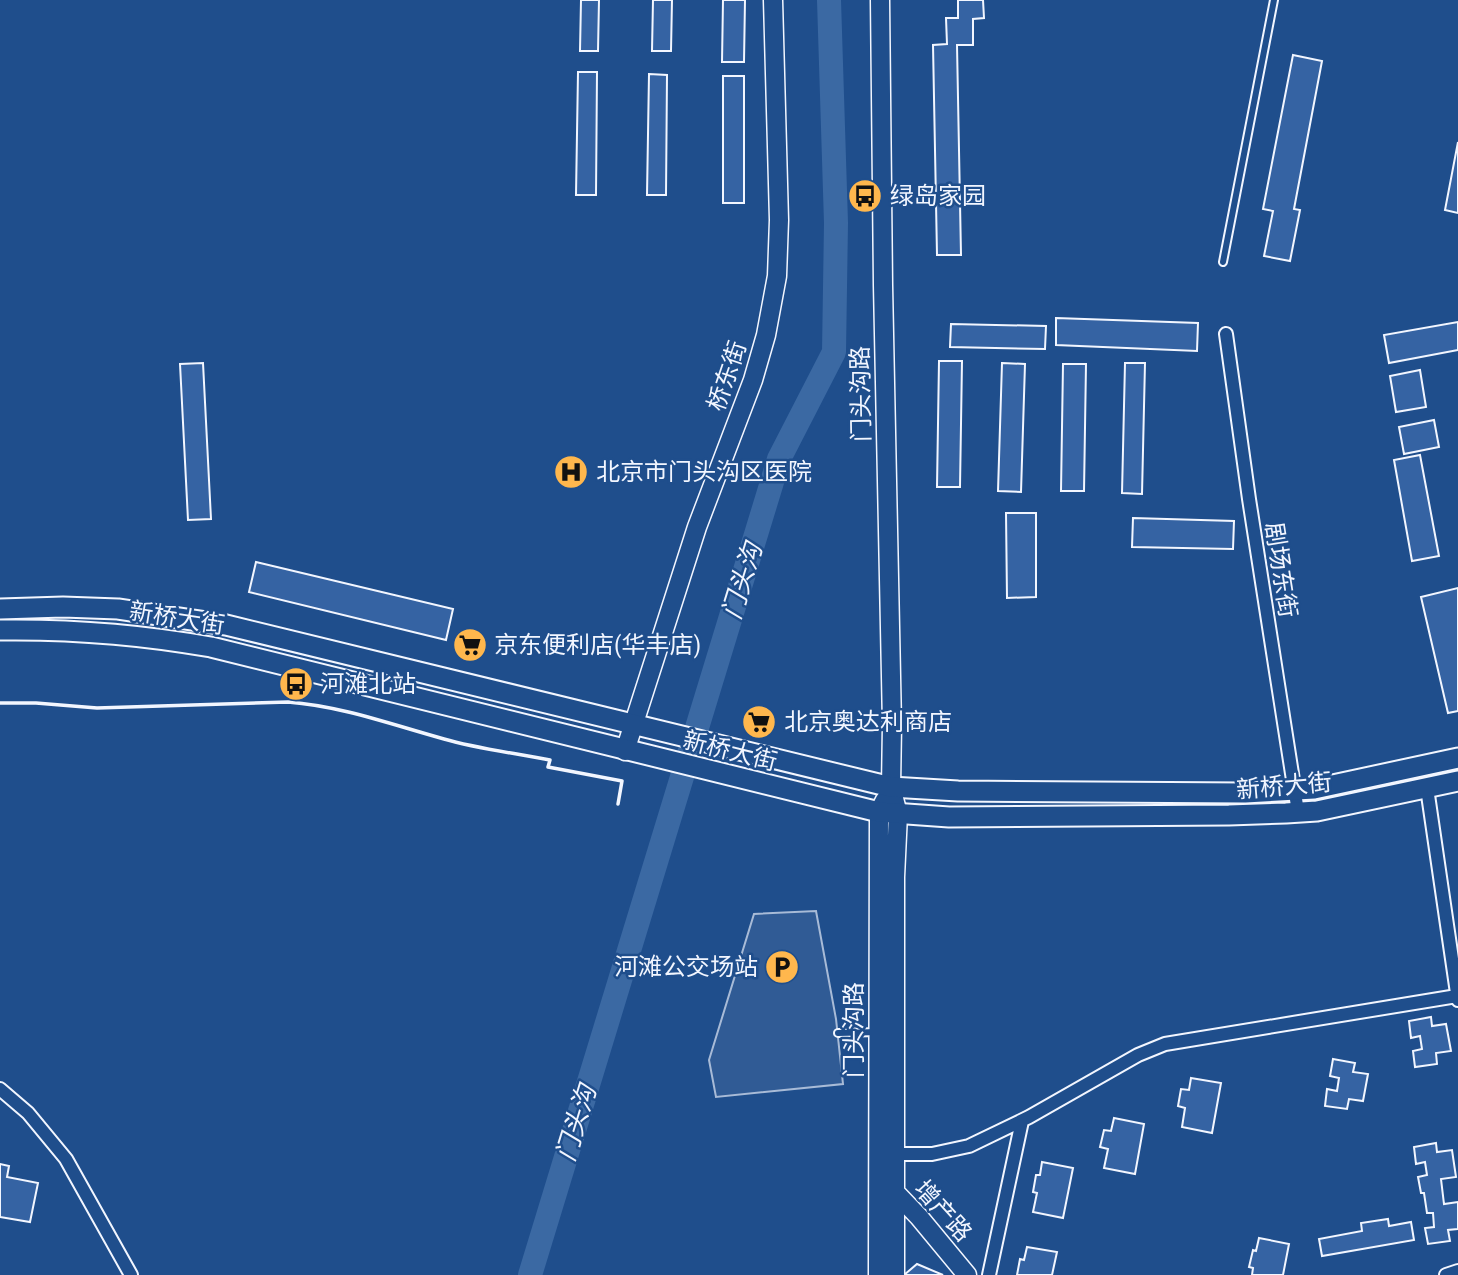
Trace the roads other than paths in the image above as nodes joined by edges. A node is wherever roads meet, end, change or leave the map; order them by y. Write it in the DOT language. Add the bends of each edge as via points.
graph roads {
  1 [pos="773,0"];
  2 [pos="880,0"];
  3 [pos="1274,0"];
  4 [pos="1223,262"];
  5 [pos="1226,334"];
  6 [pos="0,609"];
  7 [pos="0,630"];
  8 [pos="634,724"];
  9 [pos="625,751"];
  10 [pos="1458,758"];
  11 [pos="1458,781"];
  12 [pos="891,787"];
  13 [pos="1427,788"];
  14 [pos="1295,791"];
  15 [pos="1298,812"];
  16 [pos="889,813"];
  17 [pos="1458,998"];
  18 [pos="838,1032"];
  19 [pos="887,1032"];
  20 [pos="0,1088"];
  21 [pos="1022,1121"];
  22 [pos="895,1154"];
  23 [pos="887,1193"];
  24 [pos="1458,1271"];
  25 [pos="131,1275"];
  26 [pos="878,1275"];
  27 [pos="895,1275"];
  28 [pos="967,1275"];
  29 [pos="989,1275"];
  30 [pos="1446,1275"];
  1 -- 8 [label="street, 桥东街" via="779,220 777,276 766,335"];
  2 -- 12 [label="street, 门头沟路"];
  3 -- 4 [label="lane"];
  5 -- 14 [label="street, 剧场东街"];
  6 -- 8 [label="main road, 新桥大街" via="118,609 226,625"];
  7 -- 9 [label="main road, 新桥大街" via="147,635 211,647"];
  8 -- 9 [label="street, 桥东街"];
  8 -- 12 [label="main road, 新桥大街"];
  9 -- 16 [label="main road, 新桥大街"];
  10 -- 14 [label="main road, 新桥大街"];
  11 -- 13 [label="main road, 新桥大街"];
  12 -- 14 [label="main road, 新桥大街" via="958,792"];
  12 -- 16 [label="street, 门头沟路"];
  13 -- 15 [label="main road, 新桥大街"];
  13 -- 17 [label="street"];
  14 -- 15 [label="street, 剧场东街"];
  15 -- 16 [label="main road, 新桥大街" via="949,817"];
  16 -- 19 [label="street, 门头沟路" via="895,877"];
  17 -- 21 [label="street" via="1165,1044 1113,1068"];
  18 -- 19 [label="lane"];
  19 -- 22 [label="street, 门头沟路"];
  19 -- 23 [label="street, 门头沟路"];
  20 -- 25 [label="street" via="66,1159"];
  21 -- 22 [label="street" via="969,1146 932,1154"];
  21 -- 29 [label="street"];
  22 -- 23 [label="street, 门头沟路"];
  23 -- 26 [label="street, 门头沟路"];
  23 -- 27 [label="street, 门头沟路"];
  23 -- 28 [label="street, 增产路" via="919,1217"];
  24 -- 30 [label="street"];
}
